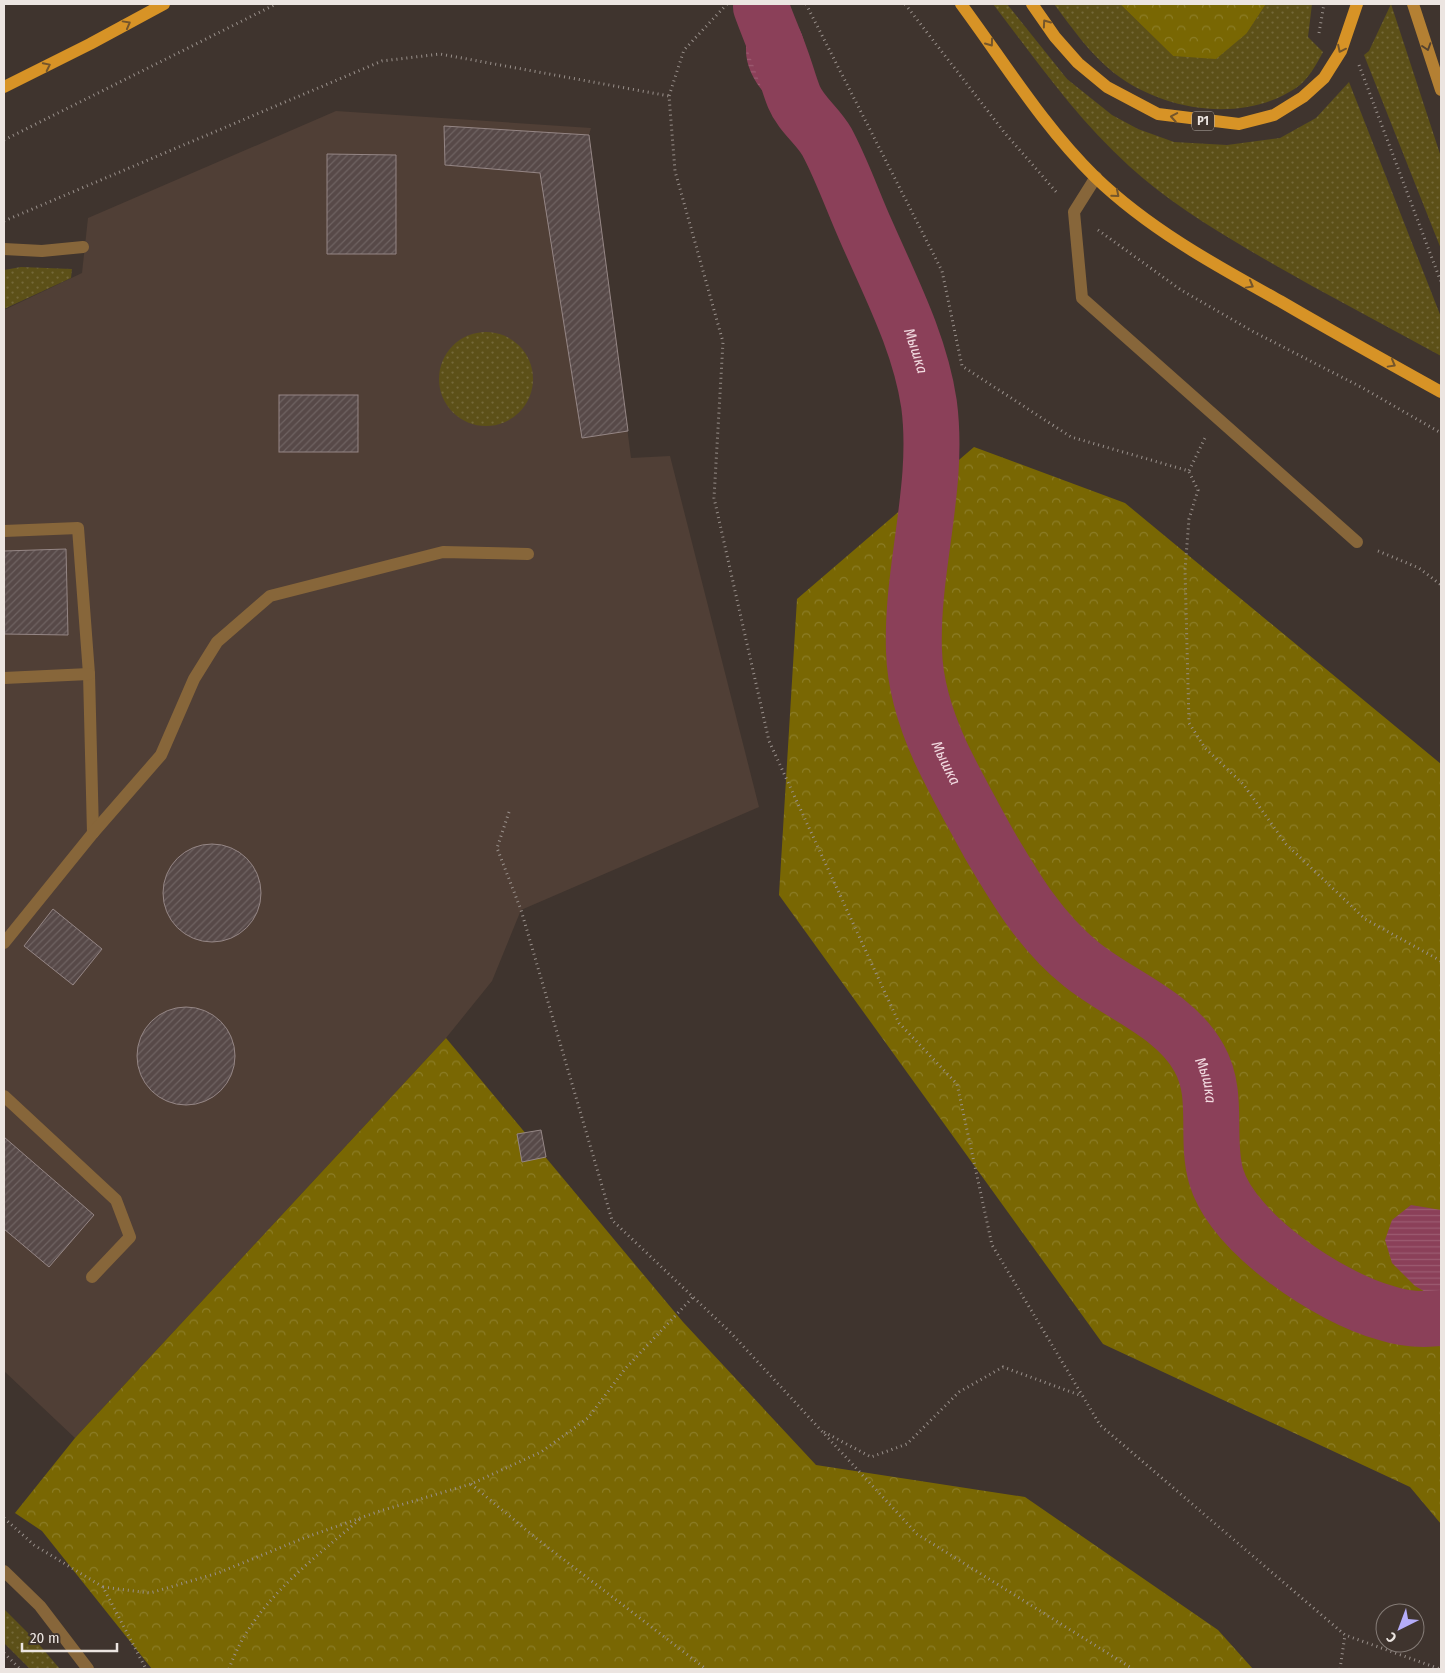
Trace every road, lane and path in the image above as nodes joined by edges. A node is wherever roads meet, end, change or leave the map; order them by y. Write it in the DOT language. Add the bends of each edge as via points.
graph roads {
  1 [pos="164,4"];
  2 [pos="276,4"];
  3 [pos="727,4"];
  4 [pos="806,4"];
  5 [pos="961,4"];
  6 [pos="1032,4"];
  7 [pos="1324,4"];
  8 [pos="1357,4"];
  9 [pos="1413,4"];
  10 [pos="1320,33"];
  11 [pos="1359,65"];
  12 [pos="4,87"];
  13 [pos="1441,90"];
  14 [pos="669,96"];
  15 [pos="4,140"];
  16 [pos="1096,177"];
  17 [pos="4,220"];
  18 [pos="84,247"];
  19 [pos="4,249"];
  20 [pos="1441,282"];
  21 [pos="1441,392"];
  22 [pos="1216,416"];
  23 [pos="1189,472"];
  24 [pos="4,531"];
  25 [pos="1357,542"];
  26 [pos="528,554"];
  27 [pos="1441,585"];
  28 [pos="89,674"];
  29 [pos="4,678"];
  30 [pos="508,812"];
  31 [pos="93,833"];
  32 [pos="4,943"];
  33 [pos="1441,961"];
  34 [pos="4,1096"];
  35 [pos="92,1277"];
  36 [pos="693,1297"];
  37 [pos="1082,1396"];
  38 [pos="821,1430"];
  39 [pos="471,1484"];
  40 [pos="363,1517"];
  41 [pos="4,1518"];
  42 [pos="4,1572"];
  43 [pos="103,1586"];
  44 [pos="1344,1635"];
  45 [pos="4,1653"];
  46 [pos="20,1669"];
  47 [pos="88,1669"];
  48 [pos="146,1669"];
  49 [pos="229,1669"];
  50 [pos="706,1669"];
  51 [pos="1133,1669"];
  52 [pos="1340,1669"];
  53 [pos="1440,1669"];
  12 -- 1 [label="main road, one-way"];
  2 -- 15 [label="path"];
  3 -- 14 [label="path" via="684,50"];
  4 -- 23 [label="path" via="942,271 962,366 1071,437"];
  5 -- 16 [label="main road, one-way" via="1060,140"];
  8 -- 6 [label="main road, Р1, one-way" via="1341,51 1324,78 1303,98 1274,115 1239,124 1158,114 1107,87 1078,63"];
  7 -- 10 [label="path"];
  9 -- 13 [label="main road, one-way"];
  11 -- 20 [label="path"];
  14 -- 17 [label="path" via="440,54 382,61"];
  14 -- 37 [label="path" via="676,171 723,342 714,498 769,741 899,1023 957,1084 992,1246"];
  16 -- 21 [label="main road, one-way" via="1174,240"];
  16 -- 22 [label="street" via="1074,212 1082,298"];
  18 -- 19 [label="street" via="42,251"];
  22 -- 23 [label="path"];
  22 -- 25 [label="street"];
  23 -- 33 [label="path" via="1198,490 1189,519 1185,570 1189,723 1206,748 1243,784 1286,844 1365,919"];
  24 -- 28 [label="street" via="78,528"];
  25 -- 27 [label="path" via="1419,568"];
  26 -- 31 [label="street" via="444,552 270,596 218,642 194,679 161,755"];
  28 -- 29 [label="street"];
  28 -- 31 [label="street"];
  30 -- 36 [label="path" via="497,848 521,910 612,1220"];
  31 -- 32 [label="street"];
  34 -- 35 [label="street" via="116,1200 130,1237"];
  36 -- 38 [label="path" via="731,1332"];
  36 -- 39 [label="path" via="625,1369 588,1418 541,1452"];
  37 -- 38 [label="path" via="1002,1367 958,1392 907,1444 871,1457"];
  37 -- 44 [label="path" via="1100,1425"];
  38 -- 51 [label="path" via="917,1534"];
  39 -- 40 [label="path"];
  39 -- 50 [label="path"];
  40 -- 43 [label="path" via="218,1573 150,1593"];
  40 -- 49 [label="path" via="285,1583 251,1625"];
  41 -- 43 [label="path" via="34,1545"];
  42 -- 47 [label="street" via="40,1606"];
  43 -- 48 [label="path"];
  44 -- 52 [label="path"];
  44 -- 53 [label="path"];
  45 -- 46 [label="path"];
}
